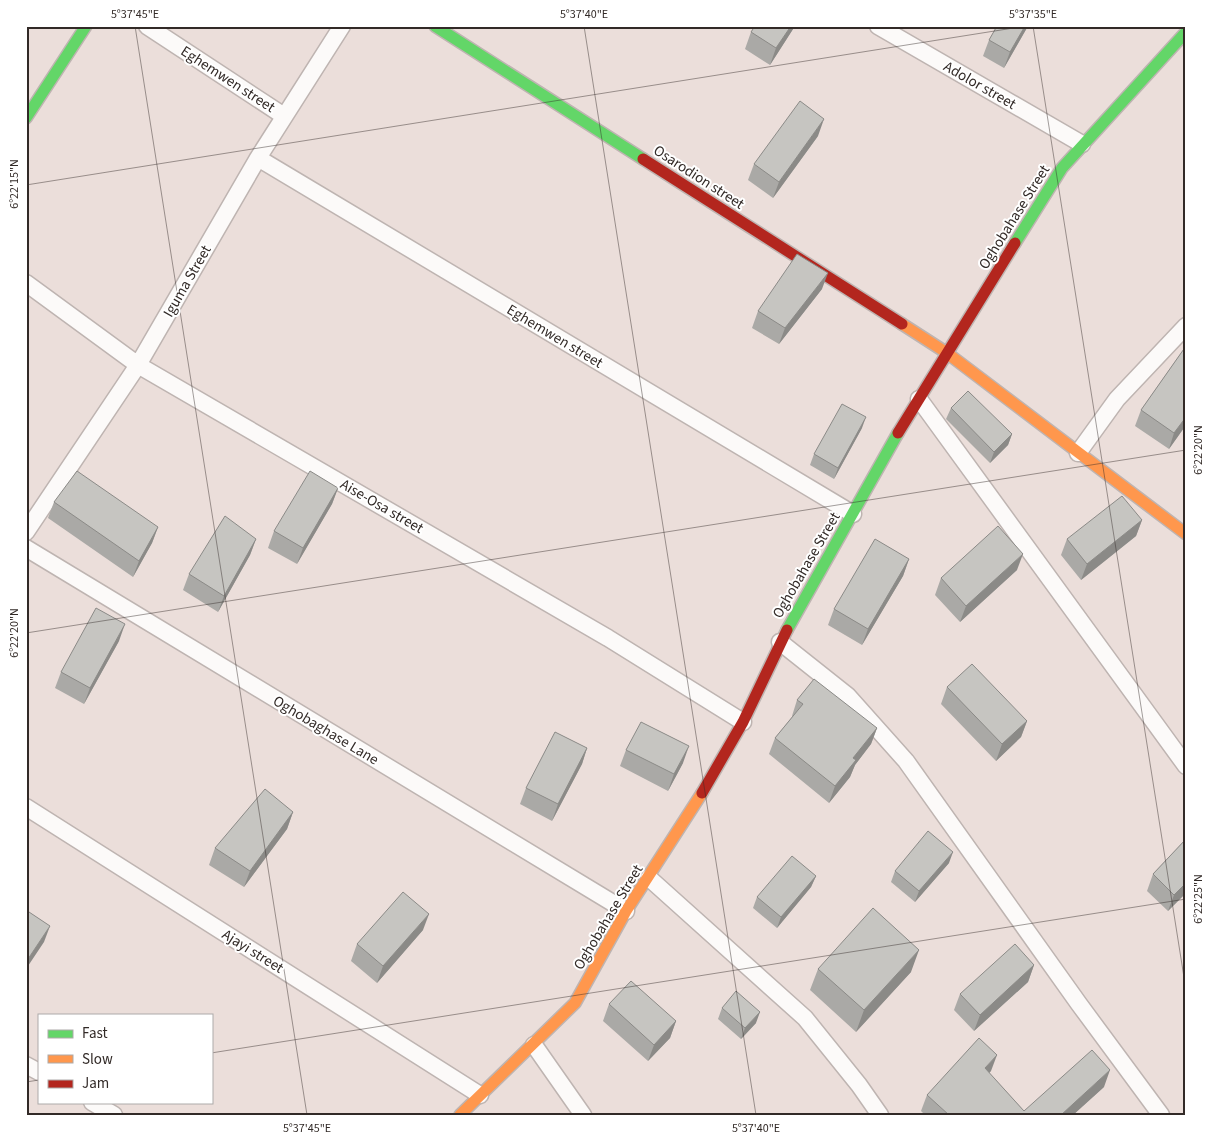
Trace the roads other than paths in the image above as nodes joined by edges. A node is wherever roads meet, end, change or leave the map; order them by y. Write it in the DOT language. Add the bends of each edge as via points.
graph roads {
  1 [pos="86,26"];
  2 [pos="147,26"];
  3 [pos="342,26"];
  4 [pos="435,26"];
  5 [pos="878,26"];
  6 [pos="1186,32"];
  7 [pos="284,116"];
  8 [pos="26,118"];
  9 [pos="1082,144"];
  10 [pos="258,158"];
  11 [pos="26,283"];
  12 [pos="1186,326"];
  13 [pos="947,353"];
  14 [pos="138,365"];
  15 [pos="919,399"];
  16 [pos="1078,452"];
  17 [pos="853,514"];
  18 [pos="26,532"];
  19 [pos="1186,534"];
  20 [pos="26,548"];
  21 [pos="780,642"];
  22 [pos="743,722"];
  23 [pos="1186,766"];
  24 [pos="26,807"];
  25 [pos="649,878"];
  26 [pos="626,911"];
  27 [pos="534,1045"];
  28 [pos="26,1065"];
  29 [pos="38,1071"];
  30 [pos="480,1095"];
  31 [pos="95,1104"];
  32 [pos="114,1115"];
  33 [pos="460,1115"];
  34 [pos="583,1115"];
  35 [pos="880,1115"];
  36 [pos="1161,1115"];
  1 -- 8 [label="street"];
  2 -- 7 [label="street, Eghemwen street"];
  3 -- 7 [label="street, Iguma Street"];
  4 -- 13 [label="street, Osarodion street"];
  5 -- 9 [label="street, Adolor street"];
  6 -- 9 [label="street, Oghobahase Street"];
  7 -- 10 [label="street, Iguma Street"];
  9 -- 13 [label="street, Oghobahase Street" via="1062,168"];
  10 -- 14 [label="street, Iguma Street"];
  10 -- 17 [label="street, Eghemwen street"];
  11 -- 14 [label="street, Aise-Osa street"];
  12 -- 16 [label="street" via="1117,399"];
  13 -- 15 [label="street, Oghobahase Street"];
  13 -- 16 [label="street, Osarodion street"];
  14 -- 18 [label="street, Iguma Street"];
  14 -- 22 [label="street, Aise-Osa street" via="608,638"];
  15 -- 17 [label="street, Oghobahase Street"];
  15 -- 23 [label="street"];
  16 -- 19 [label="street, Osarodion street"];
  17 -- 21 [label="street, Oghobahase Street"];
  20 -- 26 [label="street, Oghobaghase Lane"];
  21 -- 22 [label="street, Oghobahase Street"];
  21 -- 36 [label="street" via="848,696 906,761"];
  22 -- 25 [label="street, Oghobahase Street"];
  24 -- 30 [label="street, Ajayi street"];
  25 -- 26 [label="street, Oghobahase Street"];
  25 -- 35 [label="street" via="805,1018"];
  26 -- 27 [label="street, Oghobahase Street" via="575,1003"];
  27 -- 30 [label="street, Oghobahase Street"];
  27 -- 34 [label="street"];
  28 -- 29 [label="street"];
  30 -- 33 [label="street, Oghobahase Street"];
  31 -- 32 [label="street"];
}
